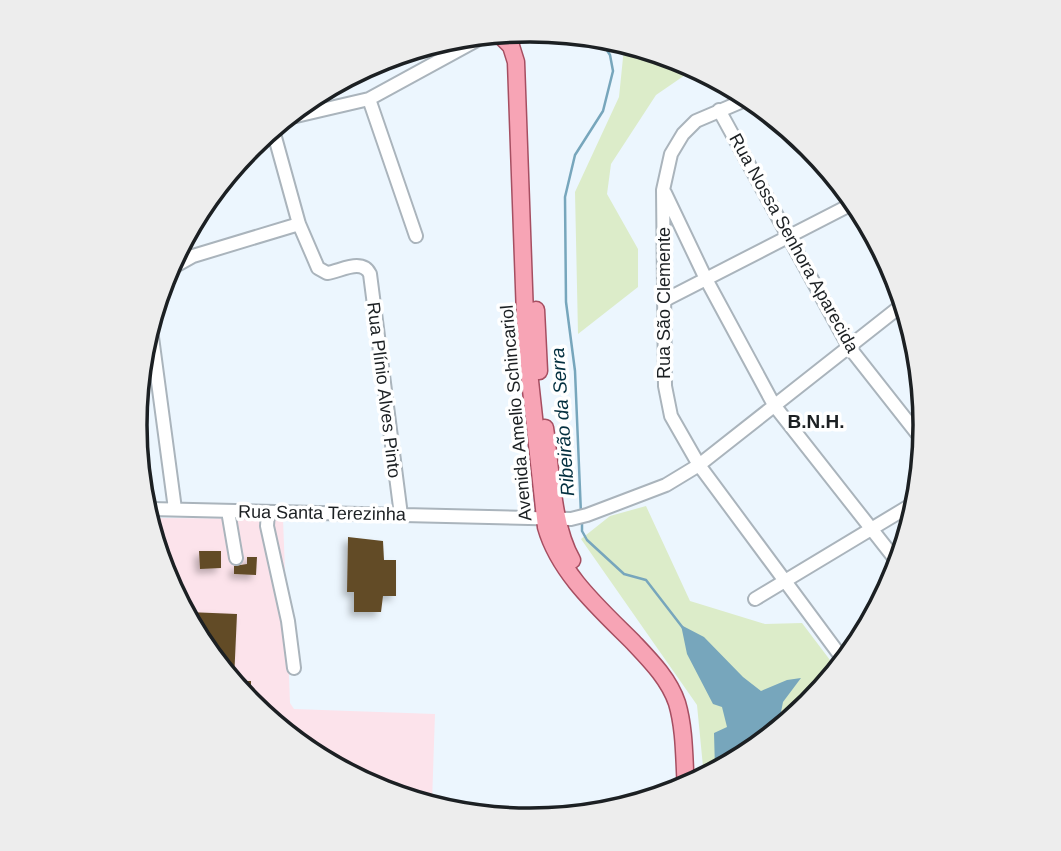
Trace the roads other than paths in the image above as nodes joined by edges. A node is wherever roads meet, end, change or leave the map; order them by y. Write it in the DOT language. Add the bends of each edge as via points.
graph roads {
  1 [pos="520,42"];
  2 [pos="508,43"];
  3 [pos="463,48"];
  4 [pos="369,99"];
  5 [pos="738,103"];
  6 [pos="719,110"];
  7 [pos="308,113"];
  8 [pos="275,139"];
  9 [pos="663,190"];
  10 [pos="846,207"];
  11 [pos="299,224"];
  12 [pos="416,236"];
  13 [pos="789,236"];
  14 [pos="185,261"];
  15 [pos="706,279"];
  16 [pos="665,300"];
  17 [pos="896,310"];
  18 [pos="849,347"];
  19 [pos="154,351"];
  20 [pos="774,405"];
  21 [pos="914,429"];
  22 [pos="699,465"];
  23 [pos="905,508"];
  24 [pos="156,509"];
  25 [pos="175,509"];
  26 [pos="228,511"];
  27 [pos="268,512"];
  28 [pos="401,515"];
  29 [pos="564,520"];
  30 [pos="870,528"];
  31 [pos="892,555"];
  32 [pos="236,558"];
  33 [pos="785,580"];
  34 [pos="755,599"];
  35 [pos="839,654"];
  36 [pos="294,668"];
  37 [pos="693,772"];
  38 [pos="685,776"];
  1 -- 29 [label="main road, Avenida Amelio Schincariol" via="527,60 538,361"];
  2 -- 29 [label="main road, Avenida Amelio Schincariol" via="516,62 526,344"];
  3 -- 4 [label="street"];
  4 -- 7 [label="street"];
  4 -- 12 [label="street"];
  5 -- 6 [label="street, Rua São Clemente"];
  6 -- 9 [label="street, Rua São Clemente" via="682,134 671,154"];
  6 -- 13 [label="street, Rua Nossa Senhora Aparecida"];
  8 -- 11 [label="street"];
  9 -- 15 [label="street"];
  9 -- 16 [label="street, Rua São Clemente"];
  10 -- 13 [label="street"];
  11 -- 14 [label="street"];
  11 -- 28 [label="street, Rua Plínio Alves Pinto" via="321,271 364,266 370,274"];
  13 -- 15 [label="street"];
  13 -- 18 [label="street, Rua Nossa Senhora Aparecida"];
  15 -- 16 [label="street"];
  15 -- 20 [label="street"];
  16 -- 22 [label="street, Rua São Clemente" via="665,386 671,416"];
  17 -- 18 [label="street, Rua Santa Terezinha"];
  18 -- 20 [label="street, Rua Santa Terezinha"];
  18 -- 21 [label="street, Rua Nossa Senhora Aparecida"];
  19 -- 25 [label="street"];
  20 -- 22 [label="street, Rua Santa Terezinha"];
  20 -- 30 [label="street"];
  22 -- 29 [label="street, Rua Santa Terezinha" via="666,485"];
  22 -- 33 [label="street, Rua São Clemente"];
  23 -- 30 [label="street"];
  24 -- 25 [label="street, Rua Santa Terezinha"];
  25 -- 26 [label="street, Rua Santa Terezinha"];
  26 -- 27 [label="street, Rua Santa Terezinha"];
  26 -- 32 [label="street"];
  27 -- 28 [label="street, Rua Santa Terezinha"];
  27 -- 36 [label="street"];
  28 -- 29 [label="street, Rua Santa Terezinha"];
  29 -- 37 [label="main road, Avenida Amelio Schincariol" via="568,552 584,577 664,660 678,681 687,708"];
  29 -- 38 [label="main road, Avenida Amelio Schincariol" via="556,550 579,585 664,677 676,702"];
  30 -- 31 [label="street"];
  30 -- 33 [label="street"];
  33 -- 34 [label="street"];
  33 -- 35 [label="street, Rua São Clemente"];
}
